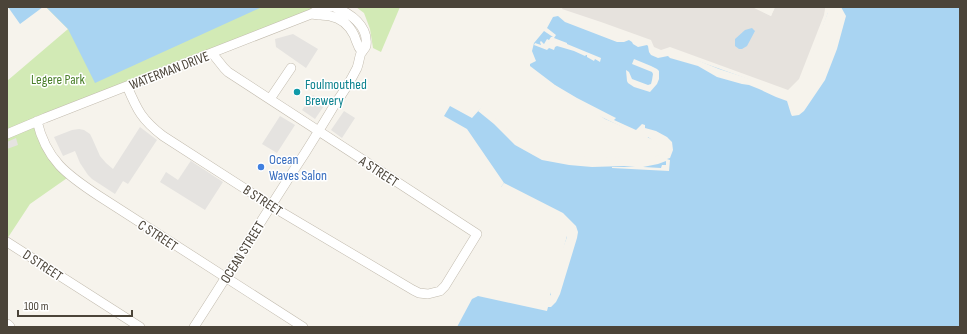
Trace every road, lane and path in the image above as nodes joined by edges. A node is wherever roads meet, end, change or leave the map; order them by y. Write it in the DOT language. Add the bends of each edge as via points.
graph roads {
  1 [pos="332,7"];
  2 [pos="311,14"];
  3 [pos="362,52"];
  4 [pos="212,53"];
  5 [pos="291,68"];
  6 [pos="127,86"];
  7 [pos="270,99"];
  8 [pos="37,121"];
  9 [pos="319,131"];
  10 [pos="7,134"];
  11 [pos="271,205"];
  12 [pos="7,242"];
  13 [pos="226,278"];
  14 [pos="419,293"];
  15 [pos="7,325"];
  16 [pos="9,327"];
  17 [pos="140,327"];
  18 [pos="194,327"];
  19 [pos="303,327"];
  1 -- 2 [label="street, WATERMAN DRIVE" via="322,8"];
  1 -- 3 [label="street, WATERMAN DRIVE" via="354,18 363,29 366,47"];
  2 -- 3 [label="street" via="329,15 346,24"];
  2 -- 4 [label="street, WATERMAN DRIVE"];
  3 -- 9 [label="street, OCEAN STREET" via="355,71"];
  4 -- 6 [label="street, WATERMAN DRIVE"];
  4 -- 7 [label="street, A STREET" via="224,68"];
  5 -- 7 [label="street"];
  6 -- 8 [label="street, WATERMAN DRIVE"];
  6 -- 11 [label="street, B STREET" via="140,113 153,128"];
  7 -- 9 [label="street, A STREET"];
  8 -- 10 [label="street, WATERMAN DRIVE"];
  8 -- 13 [label="street, C STREET" via="39,133 51,156 70,176"];
  9 -- 11 [label="street, OCEAN STREET"];
  9 -- 14 [label="street, A STREET" via="477,234 445,286 440,291"];
  11 -- 13 [label="street, OCEAN STREET"];
  11 -- 14 [label="street, B STREET"];
  12 -- 17 [label="street, D STREET"];
  13 -- 18 [label="street, OCEAN STREET"];
  13 -- 19 [label="street, C STREET"];
  15 -- 16 [label="street"];
}
